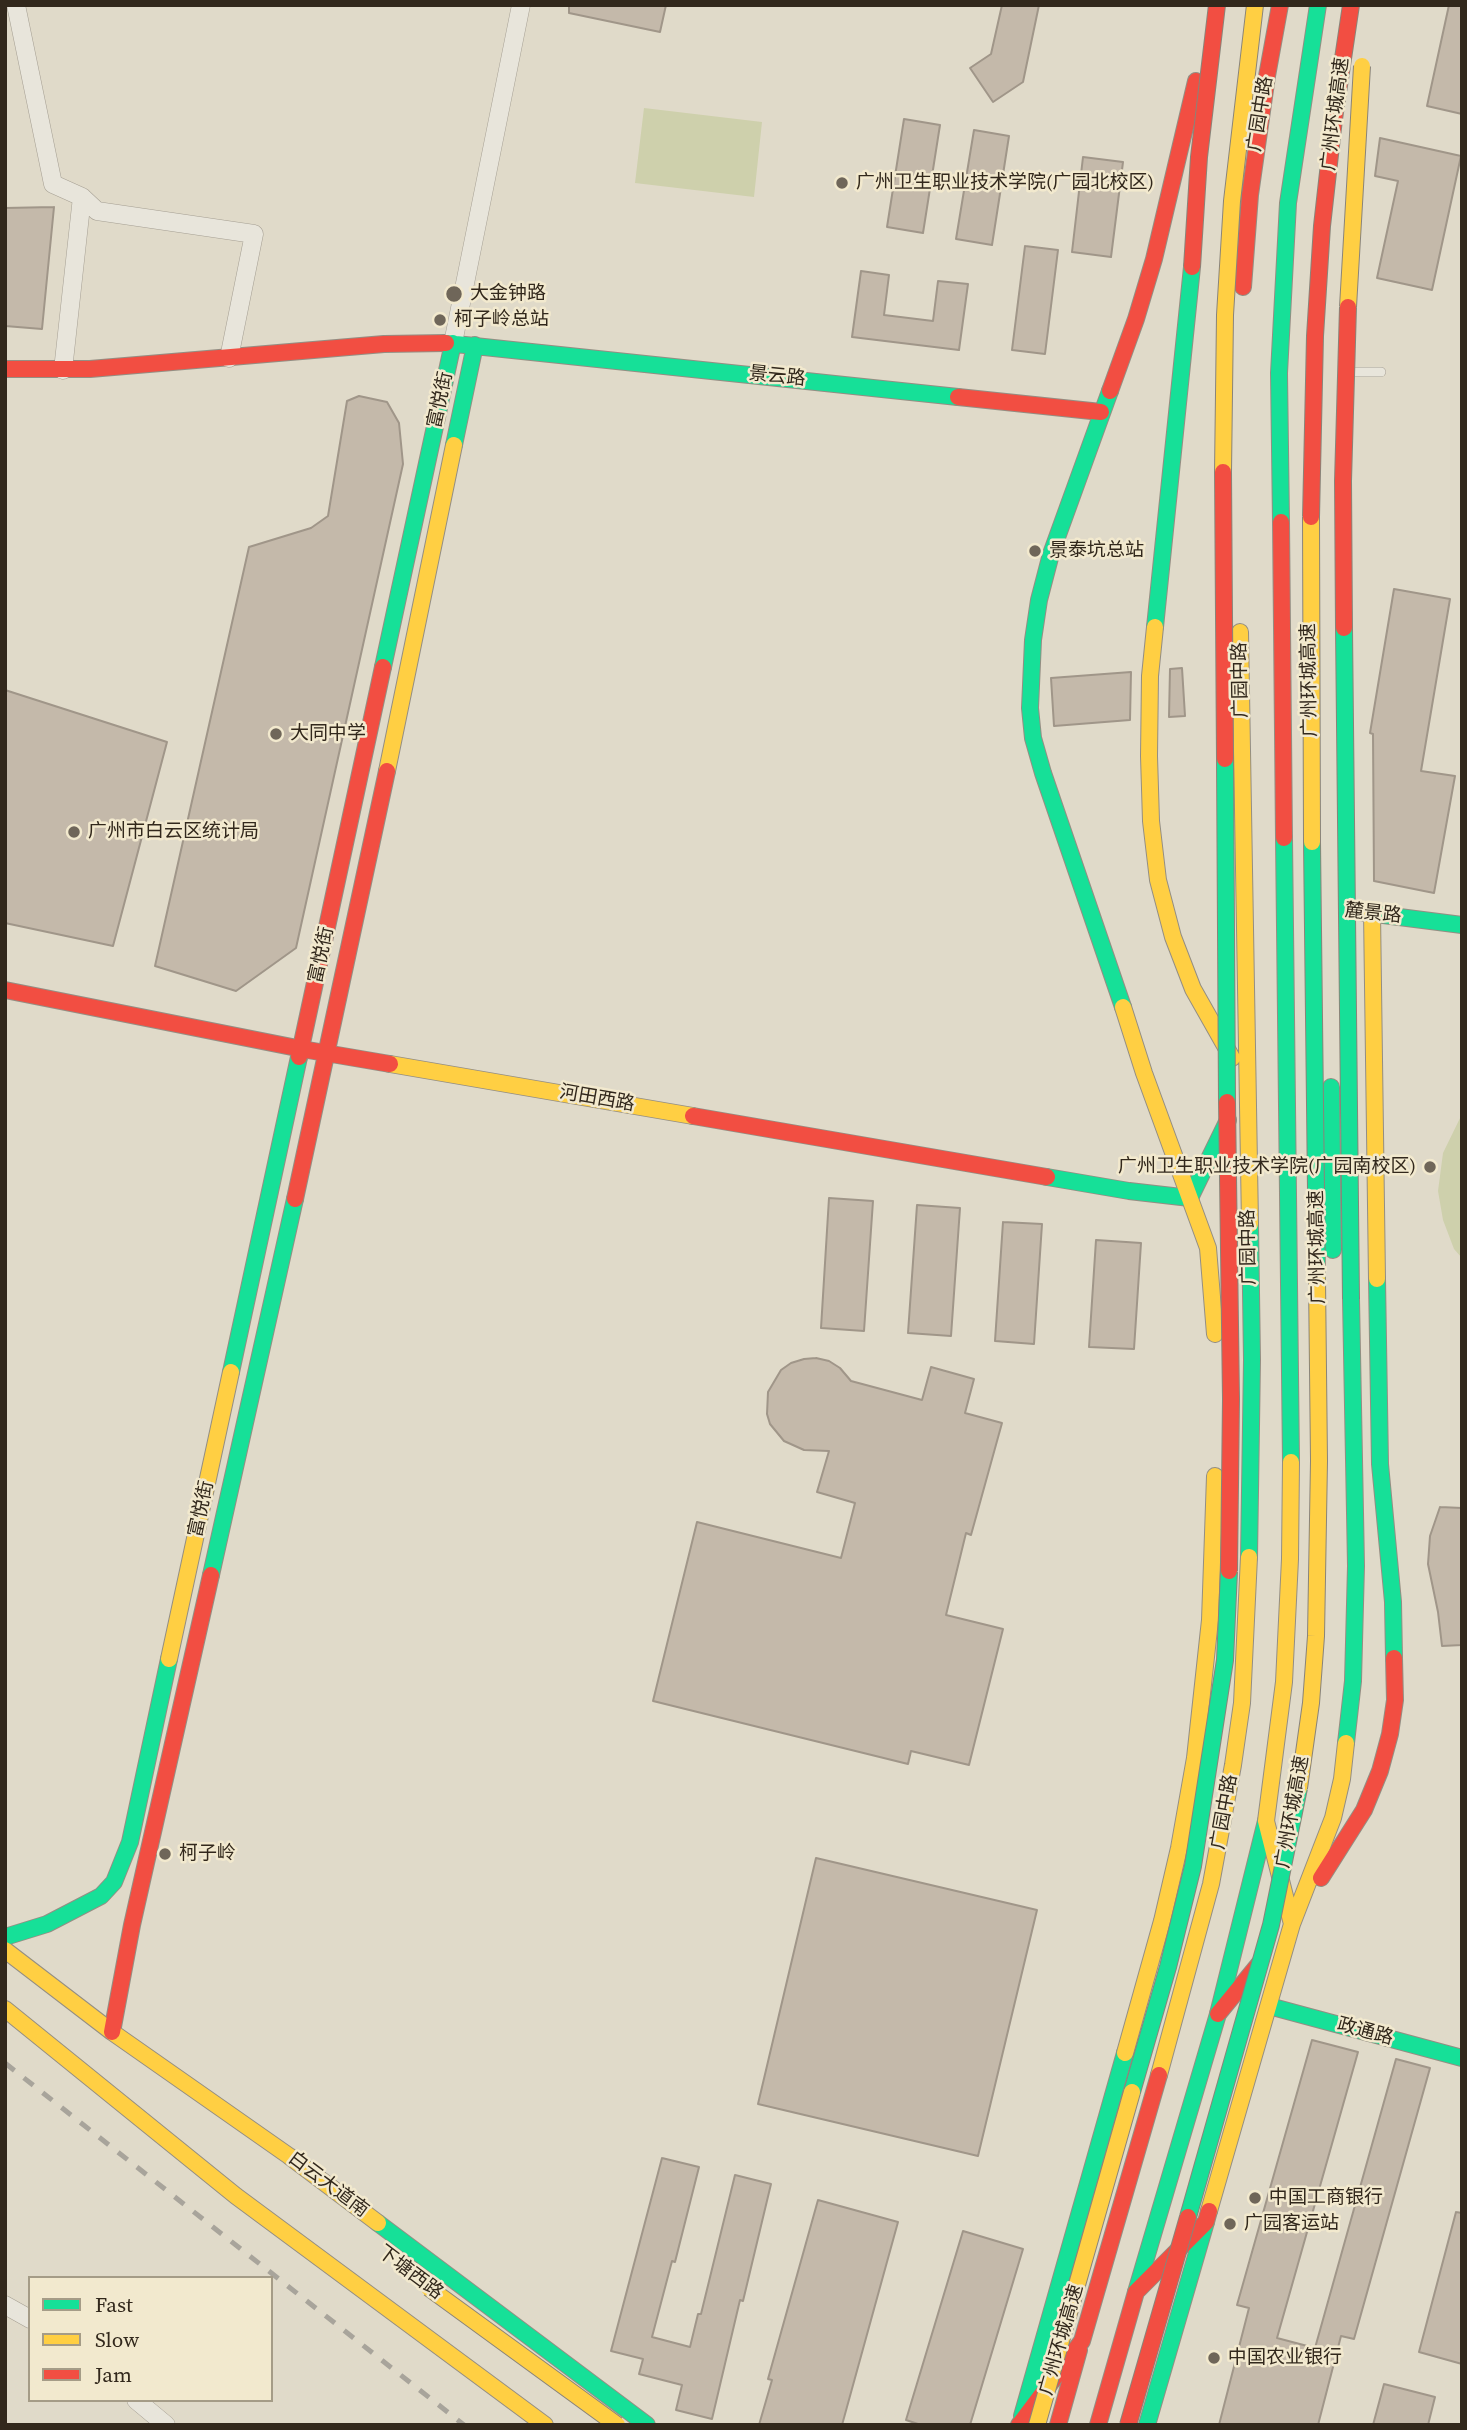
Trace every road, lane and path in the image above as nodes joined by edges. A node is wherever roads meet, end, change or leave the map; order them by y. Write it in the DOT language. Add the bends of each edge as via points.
graph roads {
  1 [pos="16,5"];
  2 [pos="521,5"];
  3 [pos="1218,5"];
  4 [pos="1243,5"];
  5 [pos="1255,5"];
  6 [pos="1280,5"];
  7 [pos="1318,5"];
  8 [pos="1361,9"];
  9 [pos="1363,44"];
  10 [pos="1347,111"];
  11 [pos="82,197"];
  12 [pos="1288,203"];
  13 [pos="453,343"];
  14 [pos="475,345"];
  15 [pos="229,358"];
  16 [pos="5,369"];
  17 [pos="63,370"];
  18 [pos="1329,372"];
  19 [pos="1381,372"];
  20 [pos="1301,373"];
  21 [pos="1101,412"];
  22 [pos="1238,429"];
  23 [pos="1240,583"];
  24 [pos="1240,611"];
  25 [pos="342,861"];
  26 [pos="365,865"];
  27 [pos="1283,908"];
  28 [pos="1327,909"];
  29 [pos="1372,912"];
  30 [pos="1462,925"];
  31 [pos="5,990"];
  32 [pos="302,1049"];
  33 [pos="328,1053"];
  34 [pos="1246,1083"];
  35 [pos="1190,1198"];
  36 [pos="1333,1216"];
  37 [pos="1333,1264"];
  38 [pos="1333,1288"];
  39 [pos="1290,1319"];
  40 [pos="1252,1360"];
  41 [pos="1215,1422"];
  42 [pos="1288,1603"];
  43 [pos="1189,1792"];
  44 [pos="1266,1821"];
  45 [pos="1211,1884"];
  46 [pos="1292,1924"];
  47 [pos="5,1937"];
  48 [pos="5,1950"];
  49 [pos="1269,2006"];
  50 [pos="5,2009"];
  51 [pos="1218,2014"];
  52 [pos="113,2032"];
  53 [pos="1462,2058"];
  54 [pos="72,2062"];
  55 [pos="154,2109"];
  56 [pos="217,2125"];
  57 [pos="1206,2222"];
  58 [pos="424,2284"];
  59 [pos="1136,2292"];
  60 [pos="5,2305"];
  61 [pos="28,2318"];
  62 [pos="1082,2341"];
  63 [pos="138,2402"];
  64 [pos="166,2425"];
  65 [pos="545,2425"];
  66 [pos="617,2425"];
  67 [pos="647,2425"];
  68 [pos="1019,2425"];
  69 [pos="1037,2425"];
  70 [pos="1058,2425"];
  71 [pos="1098,2425"];
  72 [pos="1128,2425"];
  73 [pos="1147,2425"];
  1 -- 11 [label="street" via="53,184"];
  2 -- 13 [label="street"];
  3 -- 21 [label="main road" via="1154,260"];
  3 -- 34 [label="main road, bridge" via="1199,157 1150,676 1149,756 1158,880 1172,937 1193,989"];
  4 -- 22 [label="main road" via="1217,192 1215,262 1216,315"];
  5 -- 69 [label="main road, 广州环城高速, bridge" via="1232,201 1223,425 1231,1399 1225,1660 1193,1866"];
  6 -- 22 [label="main road, 广园中路" via="1251,182"];
  7 -- 12 [label="main road, 广园中路"];
  8 -- 10 [label="main road"];
  8 -- 72 [label="main road, 广州环城高速, bridge" via="1334,119 1322,226 1311,466 1319,1461 1311,1703 1271,1925"];
  9 -- 46 [label="main road, bridge" via="1343,494 1356,1566 1350,1720 1342,1779 1333,1818"];
  10 -- 12 [label="main road"];
  10 -- 18 [label="main road" via="1331,250"];
  11 -- 15 [label="street" via="97,211 254,234"];
  11 -- 17 [label="street"];
  12 -- 27 [label="main road, 广园中路"];
  13 -- 14 [label="main road, 景云路"];
  13 -- 15 [label="main road, 富悦街" via="384,344"];
  13 -- 25 [label="main road, 富悦街"];
  14 -- 21 [label="main road, 景云路"];
  14 -- 26 [label="main road, 富悦街"];
  15 -- 17 [label="main road, 富悦街"];
  16 -- 17 [label="main road, 富悦街"];
  18 -- 19 [label="lane"];
  18 -- 20 [label="lane"];
  18 -- 28 [label="main road" via="1321,586"];
  21 -- 35 [label="main road" via="1039,600 1032,640 1033,738"];
  22 -- 23 [label="main road, 广园中路"];
  24 -- 34 [label="main road, 广园中路"];
  25 -- 26 [label="main road"];
  25 -- 32 [label="main road, 富悦街"];
  26 -- 33 [label="main road, 富悦街"];
  27 -- 28 [label="main road, 麓景路"];
  27 -- 39 [label="main road, 广园中路"];
  28 -- 29 [label="main road, 麓景路"];
  28 -- 36 [label="main road"];
  29 -- 30 [label="main road, 麓景路"];
  29 -- 46 [label="main road" via="1380,1464 1393,1602 1395,1700 1380,1771 1364,1810"];
  31 -- 32 [label="main road, 河田西路"];
  32 -- 33 [label="main road, 河田西路"];
  32 -- 47 [label="main road, 富悦街" via="130,1842 114,1882 101,1896 47,1924"];
  33 -- 35 [label="main road, 河田西路"];
  33 -- 52 [label="main road, 富悦街" via="132,1926"];
  34 -- 35 [label="main road"];
  34 -- 40 [label="main road, 广园中路"];
  35 -- 41 [label="main road" via="1208,1248 1212,1283"];
  36 -- 37 [label="main road"];
  36 -- 39 [label="main road"];
  38 -- 42 [label="main road" via="1327,1472 1309,1546"];
  39 -- 42 [label="main road, 广园中路"];
  40 -- 41 [label="main road"];
  40 -- 45 [label="main road, 广园中路" via="1246,1656 1233,1765"];
  41 -- 43 [label="main road" via="1210,1620"];
  42 -- 44 [label="main road, 广园中路"];
  43 -- 45 [label="main road"];
  43 -- 68 [label="main road" via="1162,1921"];
  44 -- 46 [label="main road"];
  44 -- 51 [label="main road, 广园中路"];
  45 -- 62 [label="main road, 广园中路"];
  46 -- 49 [label="main road"];
  46 -- 51 [label="main road"];
  48 -- 52 [label="main road, 白云大道南"];
  49 -- 53 [label="main road, 政通路"];
  49 -- 57 [label="main road"];
  50 -- 54 [label="main road"];
  51 -- 59 [label="main road, 广园中路"];
  52 -- 56 [label="main road"];
  52 -- 67 [label="main road, 白云大道南" via="289,2155"];
  54 -- 55 [label="main road"];
  54 -- 65 [label="main road" via="236,2196"];
  57 -- 59 [label="main road"];
  57 -- 73 [label="main road"];
  58 -- 66 [label="main road, 下塘西路, bridge"];
  59 -- 71 [label="main road, 广园中路"];
  60 -- 61 [label="street"];
  62 -- 68 [label="main road"];
  62 -- 70 [label="main road, 广园中路"];
  63 -- 64 [label="street"];
}
